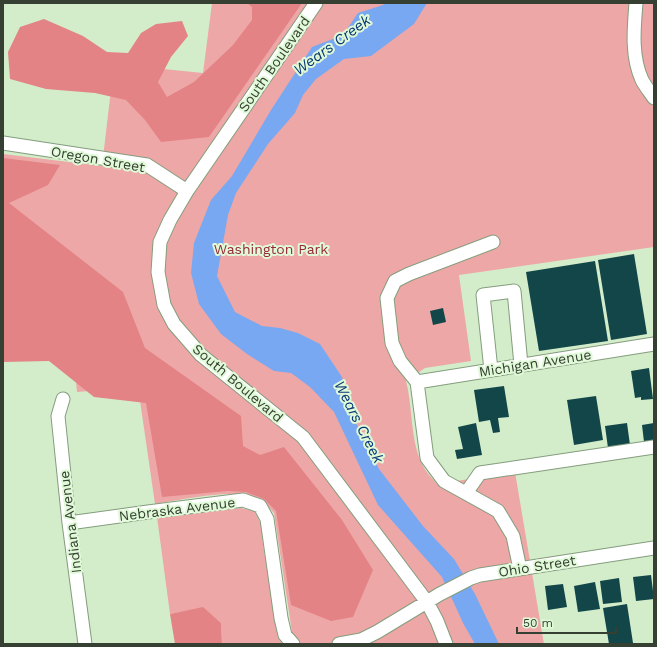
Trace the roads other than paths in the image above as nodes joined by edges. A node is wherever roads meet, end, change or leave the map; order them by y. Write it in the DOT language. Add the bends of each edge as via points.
graph roads {
  1 [pos="316,3"];
  2 [pos="636,3"];
  3 [pos="654,98"];
  4 [pos="3,143"];
  5 [pos="187,191"];
  6 [pos="493,242"];
  7 [pos="654,344"];
  8 [pos="521,365"];
  9 [pos="491,370"];
  10 [pos="416,382"];
  11 [pos="63,399"];
  12 [pos="654,446"];
  13 [pos="466,493"];
  14 [pos="69,523"];
  15 [pos="654,548"];
  16 [pos="520,568"];
  17 [pos="427,602"];
  18 [pos="85,644"];
  19 [pos="293,644"];
  20 [pos="339,644"];
  21 [pos="446,644"];
  1 -- 5 [label="street, South Boulevard"];
  2 -- 3 [label="street" via="636,65 642,81"];
  4 -- 5 [label="street, Oregon Street" via="147,165"];
  5 -- 17 [label="street, South Boulevard" via="160,242 158,272 164,305 174,324 201,355 303,437"];
  6 -- 10 [label="street" via="395,281 387,298 392,343 400,361"];
  7 -- 8 [label="street, Michigan Avenue"];
  8 -- 9 [label="street, Michigan Avenue"];
  8 -- 9 [label="street" via="514,291 483,295"];
  9 -- 10 [label="street, Michigan Avenue"];
  10 -- 13 [label="street" via="427,458 444,481"];
  11 -- 14 [label="street, Indiana Avenue" via="58,416"];
  12 -- 13 [label="street" via="480,472"];
  13 -- 16 [label="street" via="498,511 513,536"];
  14 -- 18 [label="street, Indiana Avenue"];
  14 -- 19 [label="street, Nebraska Avenue" via="243,500 260,506 266,519 285,635"];
  15 -- 16 [label="street, Ohio Street"];
  16 -- 17 [label="street, Ohio Street" via="471,578"];
  17 -- 20 [label="street" via="361,640"];
  17 -- 21 [label="street, South Boulevard" via="438,621"];
}
